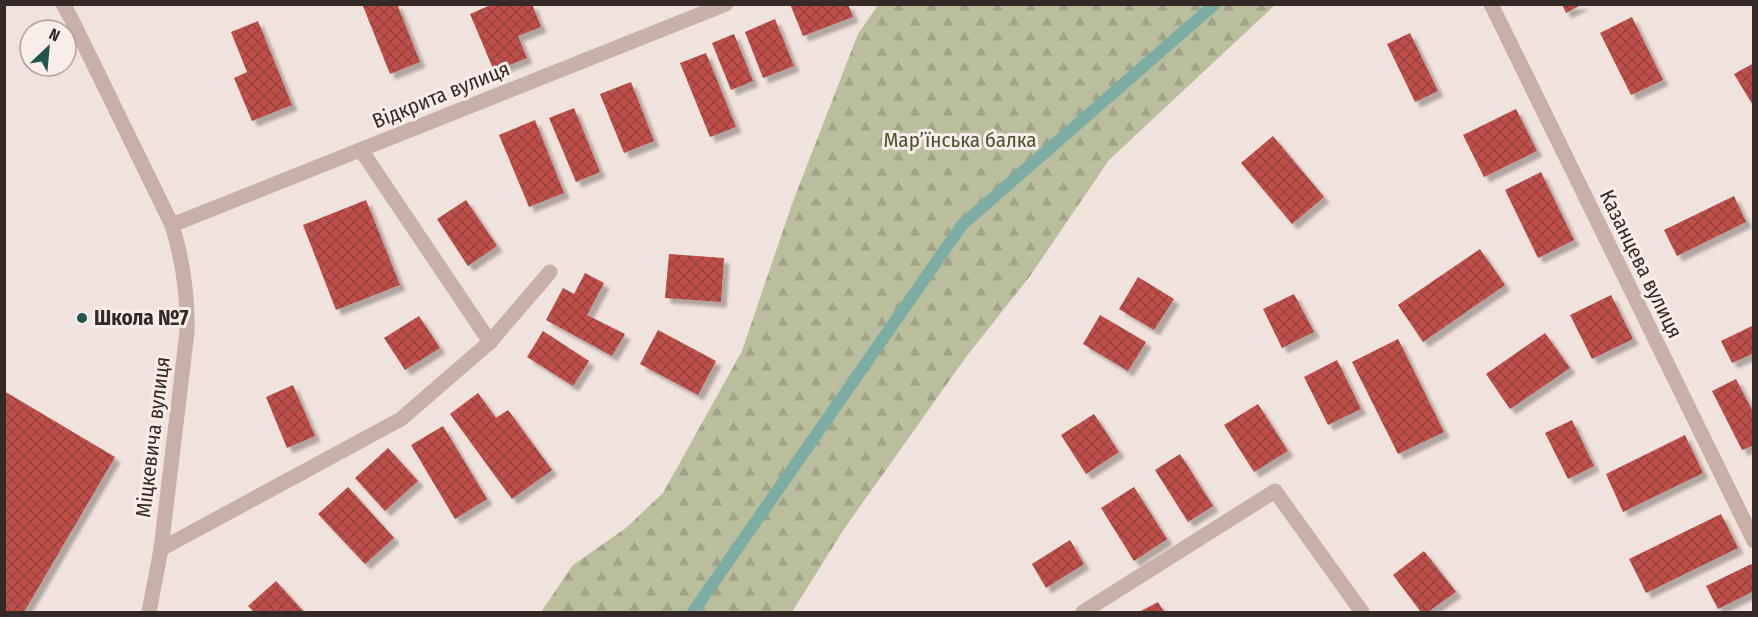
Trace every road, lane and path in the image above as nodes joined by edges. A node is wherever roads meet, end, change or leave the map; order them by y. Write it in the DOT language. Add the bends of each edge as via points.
graph roads {
  1 [pos="63,4"];
  2 [pos="726,4"];
  3 [pos="1491,4"];
  4 [pos="361,150"];
  5 [pos="172,225"];
  6 [pos="550,272"];
  7 [pos="490,342"];
  8 [pos="1754,541"];
  9 [pos="161,549"];
  10 [pos="149,612"];
  11 [pos="1083,612"];
  12 [pos="1362,612"];
  1 -- 5 [label="street, Міцкевича вулиця"];
  2 -- 4 [label="street, Відкрита вулиця"];
  3 -- 8 [label="street, Казанцева вулиця"];
  4 -- 5 [label="street, Відкрита вулиця"];
  4 -- 7 [label="street"];
  5 -- 9 [label="street, Міцкевича вулиця" via="188,305"];
  6 -- 7 [label="street"];
  7 -- 9 [label="street" via="401,418"];
  9 -- 10 [label="street, Міцкевича вулиця"];
  11 -- 12 [label="street" via="1275,491"];
}
